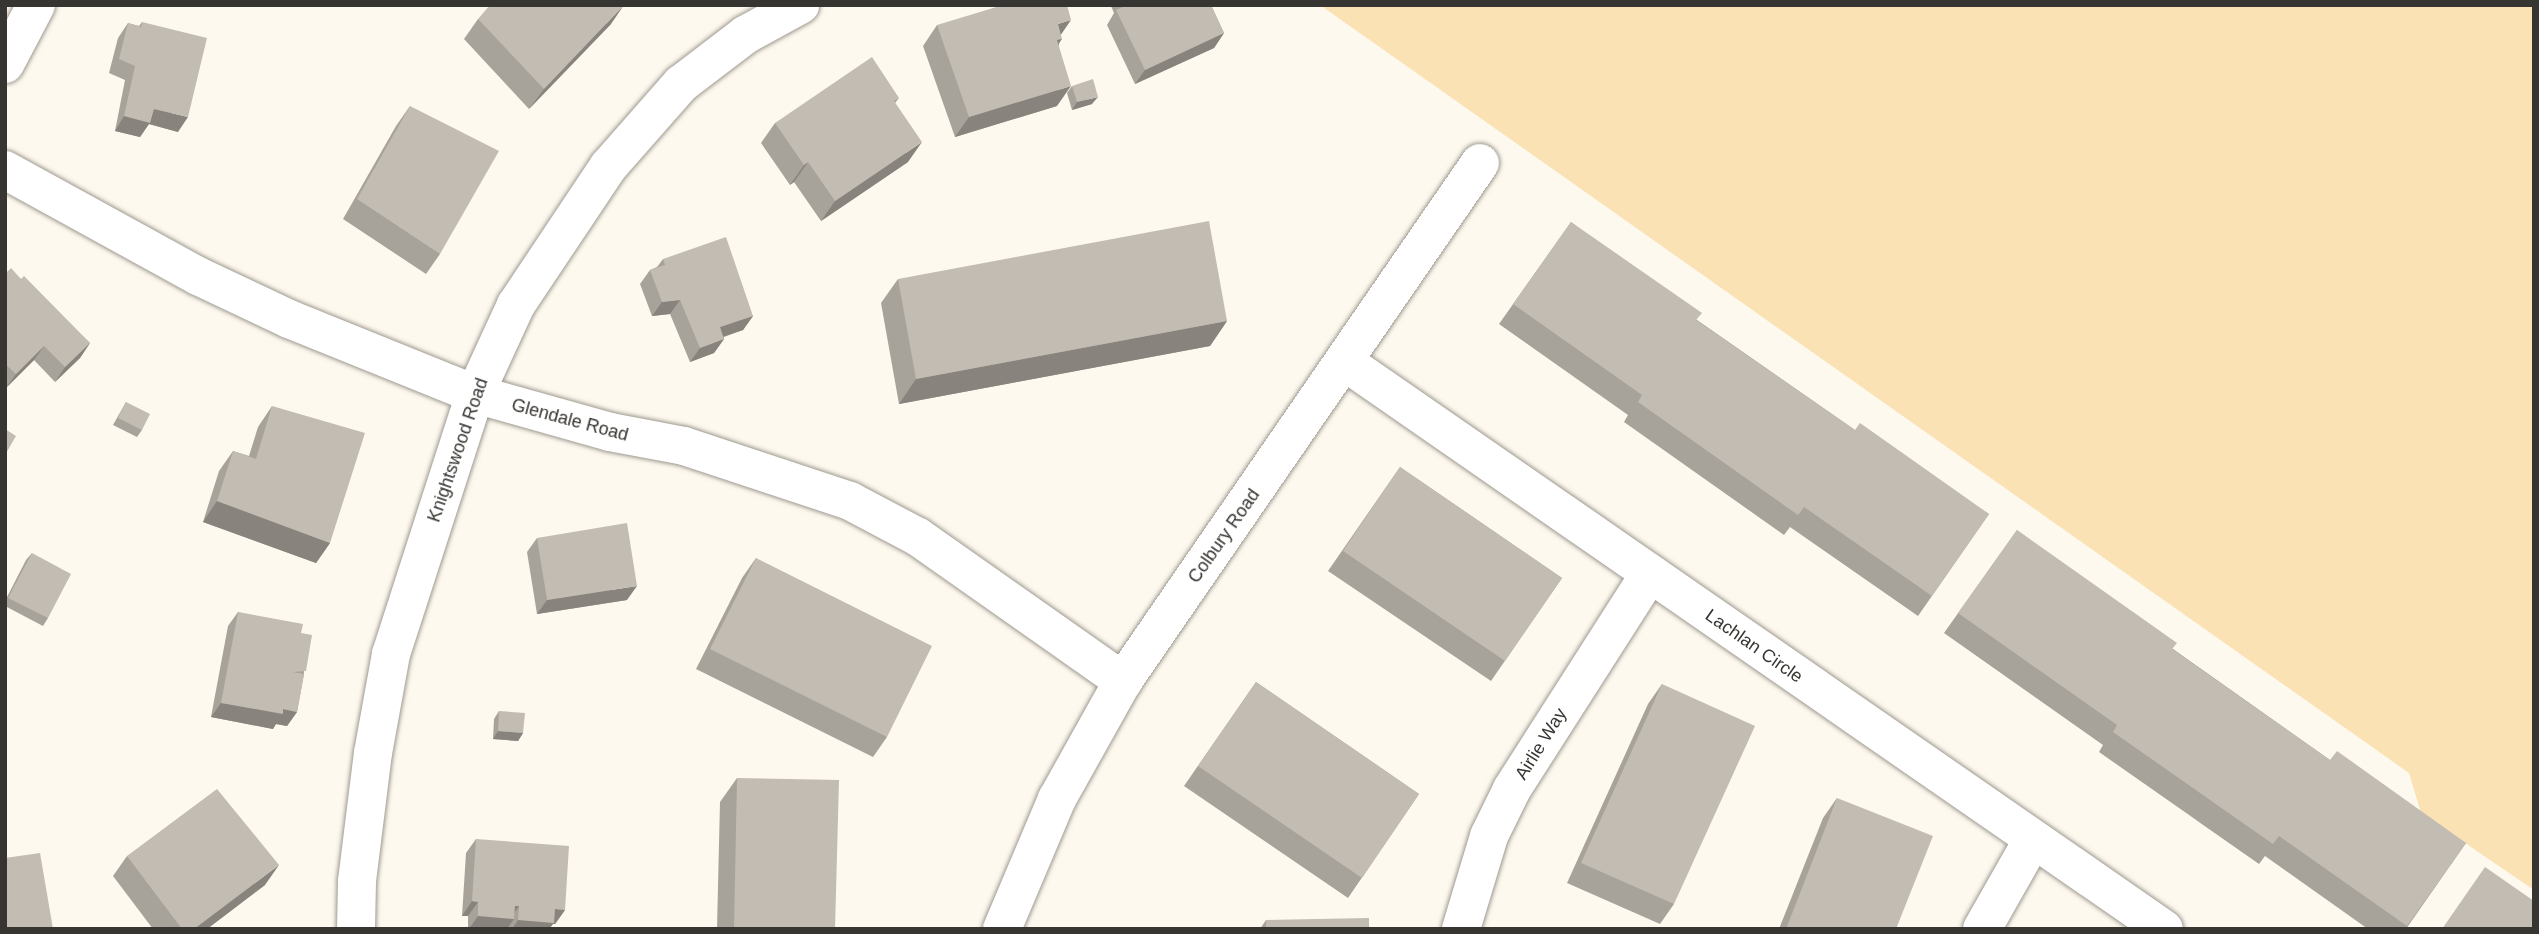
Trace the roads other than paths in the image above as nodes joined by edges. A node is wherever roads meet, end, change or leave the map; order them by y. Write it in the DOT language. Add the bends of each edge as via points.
graph roads {
  1 [pos="36,5"];
  2 [pos="800,5"];
  3 [pos="5,64"];
  4 [pos="1480,163"];
  5 [pos="5,170"];
  6 [pos="1345,362"];
  7 [pos="475,394"];
  8 [pos="1650,573"];
  9 [pos="1123,681"];
  10 [pos="2032,841"];
  11 [pos="356,929"];
  12 [pos="1002,929"];
  13 [pos="1461,929"];
  14 [pos="1982,929"];
  15 [pos="2164,929"];
  1 -- 3 [label="street"];
  2 -- 7 [label="street, Knightswood Road" via="745,35 681,84 608,167 516,305"];
  4 -- 6 [label="street, Colbury Road"];
  5 -- 7 [label="street, Glendale Road" via="209,281 289,319"];
  6 -- 8 [label="street, Lachlan Circle"];
  6 -- 9 [label="street, Colbury Road"];
  7 -- 9 [label="street, Glendale Road" via="610,432 684,446 850,501 918,537"];
  7 -- 11 [label="street, Knightswood Road" via="391,654 373,753 357,881"];
  8 -- 10 [label="street, Lachlan Circle"];
  8 -- 13 [label="street, Airlie Way" via="1512,789 1489,836"];
  9 -- 12 [label="street, Colbury Road" via="1057,799"];
  10 -- 14 [label="street"];
  10 -- 15 [label="street, Lachlan Circle"];
}
